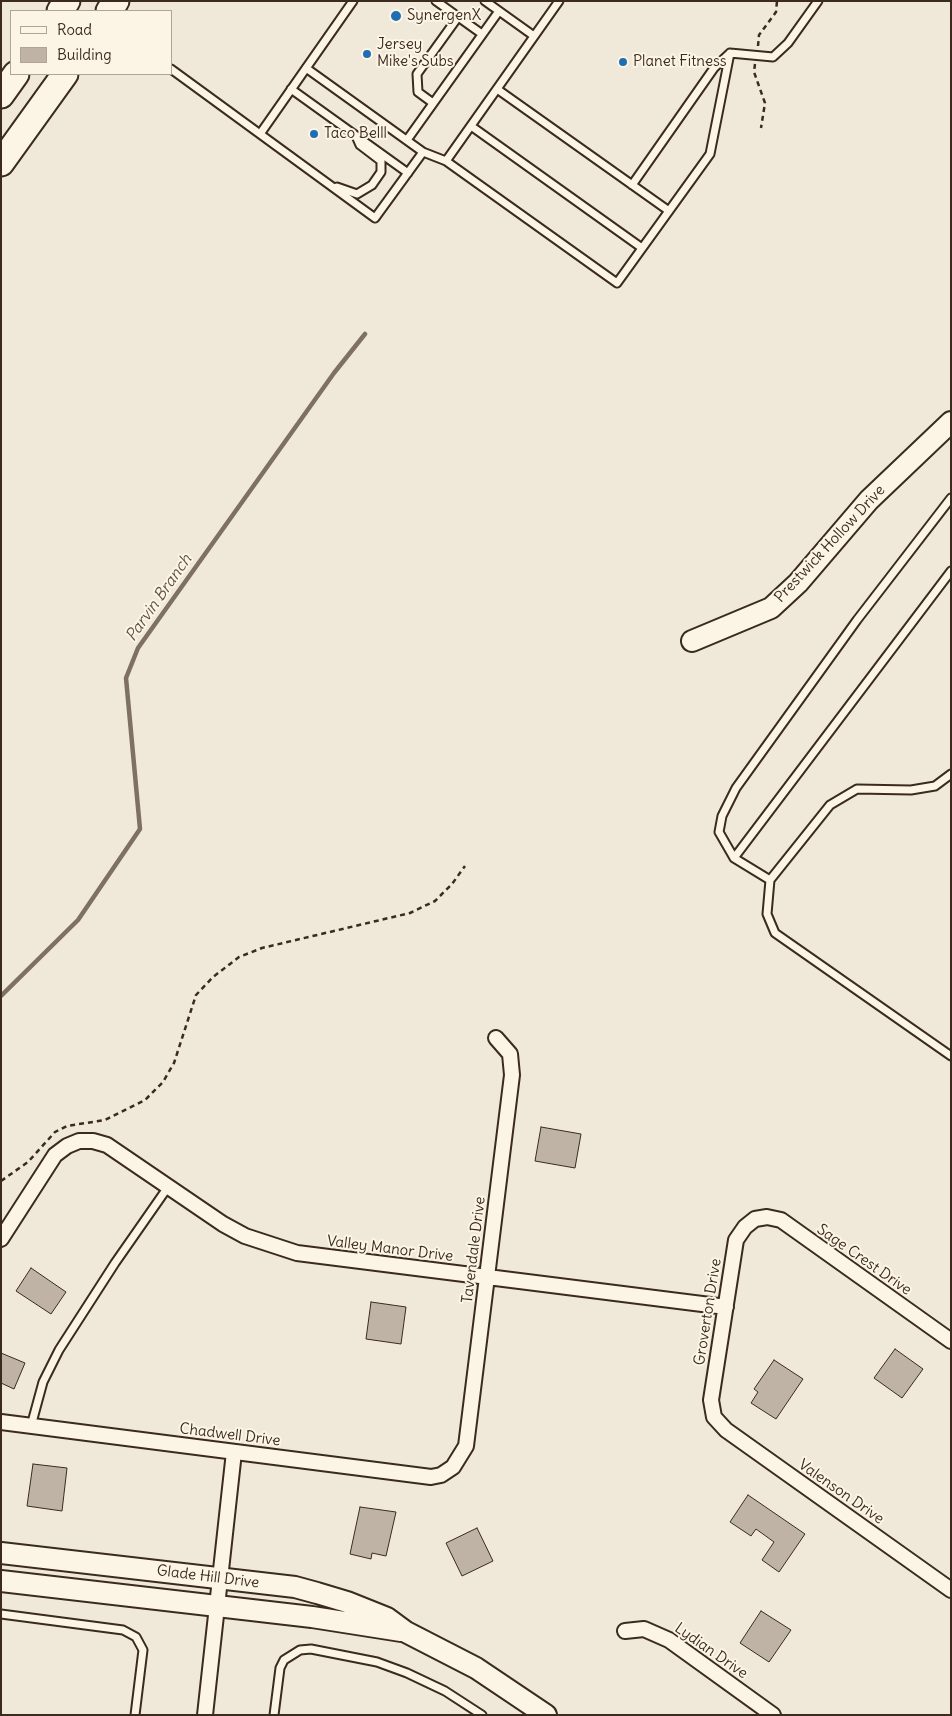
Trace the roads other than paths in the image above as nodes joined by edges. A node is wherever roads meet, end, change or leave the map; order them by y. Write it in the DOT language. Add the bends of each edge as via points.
graph roads {
  1 [pos="353,1"];
  2 [pos="436,1"];
  3 [pos="485,1"];
  4 [pos="558,1"];
  5 [pos="818,1"];
  6 [pos="498,11"];
  7 [pos="458,17"];
  8 [pos="482,34"];
  9 [pos="534,36"];
  10 [pos="730,53"];
  11 [pos="306,68"];
  12 [pos="172,70"];
  13 [pos="15,75"];
  14 [pos="63,75"];
  15 [pos="291,89"];
  16 [pos="497,89"];
  17 [pos="1,95"];
  18 [pos="433,104"];
  19 [pos="471,126"];
  20 [pos="260,134"];
  21 [pos="356,135"];
  22 [pos="407,140"];
  23 [pos="423,152"];
  24 [pos="446,161"];
  25 [pos="1,163"];
  26 [pos="408,173"];
  27 [pos="329,185"];
  28 [pos="632,185"];
  29 [pos="669,212"];
  30 [pos="642,248"];
  31 [pos="948,429"];
  32 [pos="951,498"];
  33 [pos="951,571"];
  34 [pos="692,642"];
  35 [pos="951,774"];
  36 [pos="734,858"];
  37 [pos="770,880"];
  38 [pos="496,1038"];
  39 [pos="951,1056"];
  40 [pos="168,1187"];
  41 [pos="755,1219"];
  42 [pos="1,1239"];
  43 [pos="488,1277"];
  44 [pos="726,1307"];
  45 [pos="951,1341"];
  46 [pos="714,1417"];
  47 [pos="1,1422"];
  48 [pos="31,1426"];
  49 [pos="234,1452"];
  50 [pos="453,1467"];
  51 [pos="1,1553"];
  52 [pos="220,1578"];
  53 [pos="1,1581"];
  54 [pos="951,1590"];
  55 [pos="216,1607"];
  56 [pos="1,1614"];
  57 [pos="626,1631"];
  58 [pos="406,1632"];
  59 [pos="136,1715"];
  60 [pos="205,1715"];
  61 [pos="274,1715"];
  62 [pos="482,1715"];
  63 [pos="546,1715"];
  64 [pos="773,1715"];
  1 -- 11 [label="lane"];
  2 -- 7 [label="lane"];
  3 -- 6 [label="lane"];
  4 -- 9 [label="lane"];
  5 -- 10 [label="lane" via="788,43 773,57"];
  6 -- 8 [label="lane"];
  6 -- 9 [label="lane"];
  7 -- 8 [label="lane"];
  7 -- 18 [label="lane" via="417,74 418,92"];
  8 -- 18 [label="lane"];
  9 -- 16 [label="lane"];
  10 -- 28 [label="lane" via="714,68"];
  10 -- 29 [label="lane" via="710,154"];
  11 -- 15 [label="lane"];
  11 -- 22 [label="lane"];
  12 -- 20 [label="lane"];
  13 -- 17 [label="highway"];
  14 -- 25 [label="highway"];
  15 -- 20 [label="lane"];
  15 -- 21 [label="lane"];
  16 -- 19 [label="lane"];
  16 -- 28 [label="lane"];
  18 -- 22 [label="lane"];
  19 -- 24 [label="lane"];
  19 -- 30 [label="lane"];
  20 -- 27 [label="lane"];
  21 -- 26 [label="lane"];
  21 -- 27 [label="lane" via="360,145 381,161 381,172 372,185 357,194"];
  22 -- 23 [label="lane"];
  23 -- 24 [label="lane"];
  23 -- 26 [label="lane"];
  24 -- 30 [label="lane" via="617,283"];
  26 -- 27 [label="lane" via="375,218"];
  28 -- 29 [label="lane"];
  29 -- 30 [label="lane"];
  31 -- 34 [label="street, Prestwick Hollow Drive" via="869,500 824,554 771,608"];
  32 -- 36 [label="lane" via="857,620 736,788 722,816 719,832"];
  33 -- 36 [label="lane"];
  35 -- 37 [label="lane" via="935,786 911,790 857,789 850,793 830,805"];
  36 -- 37 [label="lane"];
  37 -- 39 [label="lane" via="766,914 776,933"];
  38 -- 43 [label="street, Tavendale Drive" via="510,1054 512,1075"];
  40 -- 42 [label="street, Valley Manor Drive" via="107,1145 79,1141 55,1155"];
  40 -- 43 [label="street, Valley Manor Drive" via="245,1236 297,1253"];
  40 -- 48 [label="lane" via="59,1350 43,1382"];
  41 -- 44 [label="street, Groverton Drive" via="736,1240"];
  41 -- 45 [label="street, Sage Crest Drive" via="781,1220"];
  43 -- 44 [label="street, Valley Manor Drive"];
  43 -- 50 [label="street, Tavendale Drive" via="466,1446"];
  44 -- 46 [label="street, Groverton Drive" via="711,1400"];
  46 -- 54 [label="street, Valenson Drive" via="726,1430"];
  47 -- 48 [label="street, Chadwell Drive"];
  48 -- 49 [label="street, Chadwell Drive"];
  49 -- 50 [label="street, Chadwell Drive" via="431,1477"];
  49 -- 52 [label="street"];
  51 -- 52 [label="street, Glade Hill Drive"];
  52 -- 55 [label="street"];
  52 -- 58 [label="street, Glade Hill Drive" via="295,1587 317,1593 387,1618"];
  53 -- 55 [label="street, Glade Hill Drive"];
  55 -- 58 [label="street, Glade Hill Drive" via="312,1617"];
  55 -- 60 [label="street"];
  56 -- 59 [label="lane" via="123,1630 136,1637 143,1650"];
  57 -- 64 [label="street, Lydian Drive" via="644,1629 669,1640"];
  58 -- 63 [label="street, Glade Hill Drive" via="476,1668"];
  61 -- 62 [label="lane" via="280,1668 284,1660 295,1652 310,1648 377,1662 407,1673 444,1690"];
}
